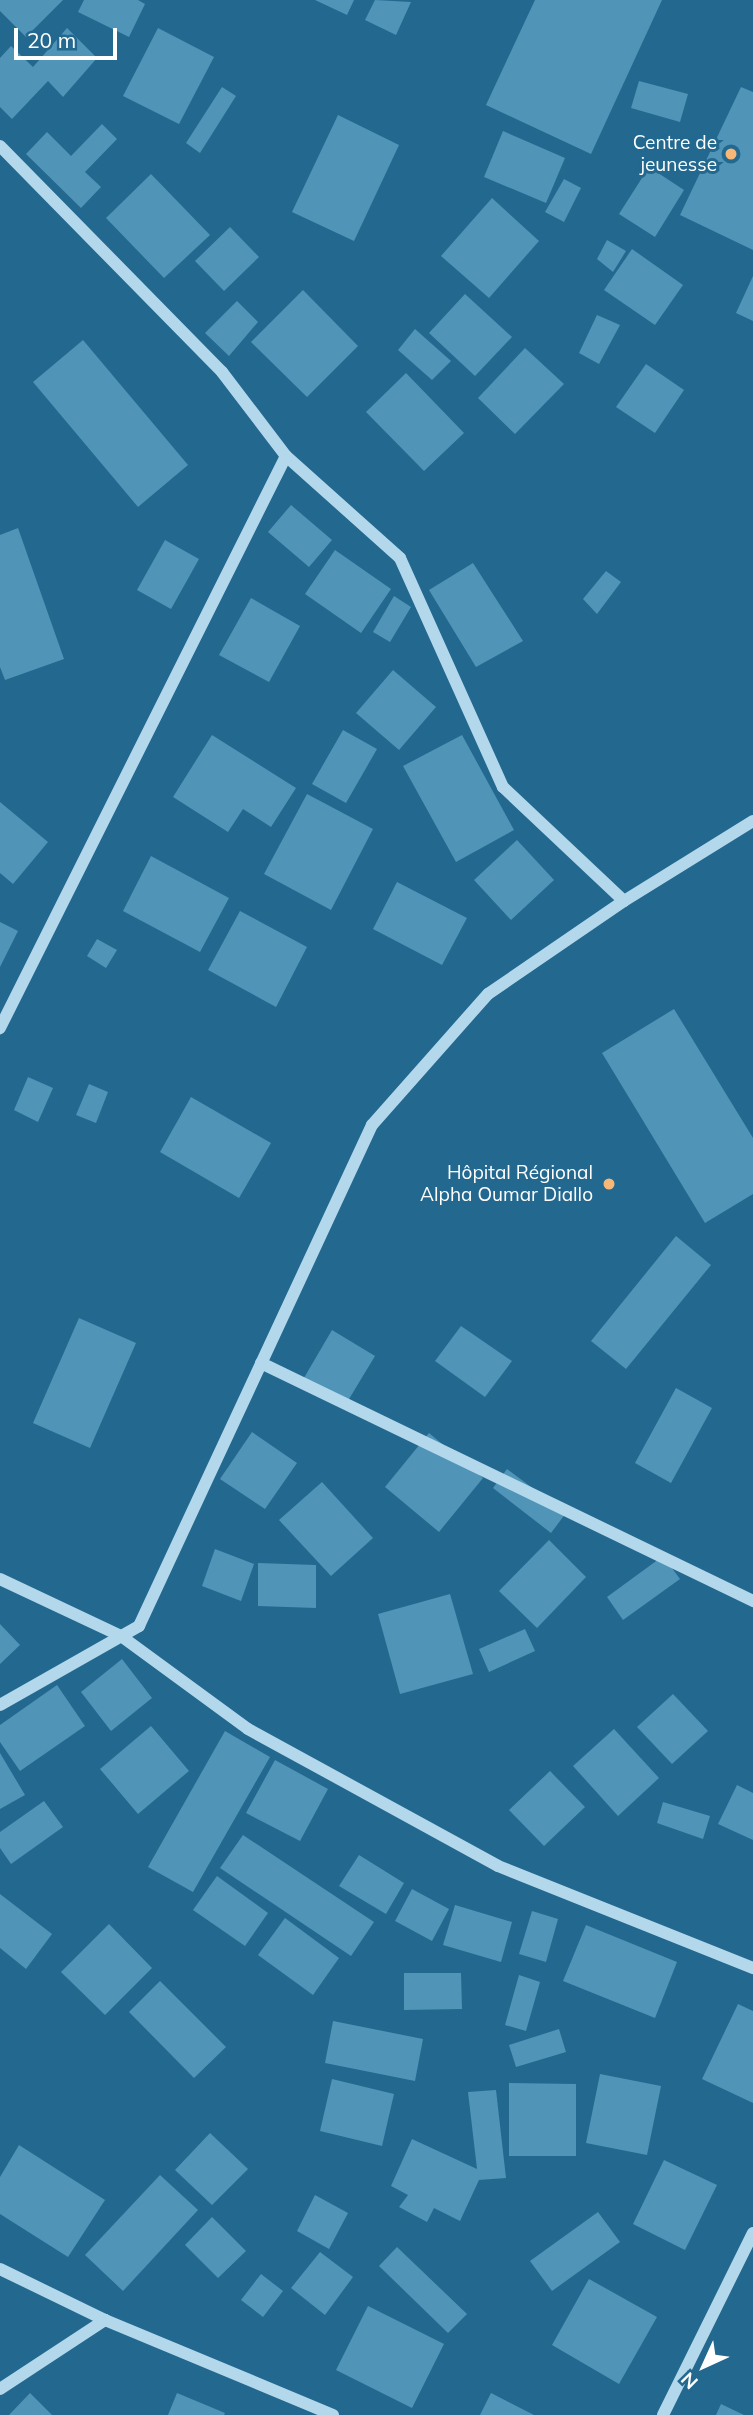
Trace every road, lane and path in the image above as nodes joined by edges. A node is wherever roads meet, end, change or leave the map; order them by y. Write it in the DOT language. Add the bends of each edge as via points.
graph roads {
  1 [pos="0,146"];
  2 [pos="286,456"];
  3 [pos="753,821"];
  4 [pos="624,901"];
  5 [pos="0,1028"];
  6 [pos="261,1363"];
  7 [pos="0,1579"];
  8 [pos="753,1601"];
  9 [pos="121,1636"];
  10 [pos="0,1705"];
  11 [pos="753,1968"];
  12 [pos="753,2233"];
  13 [pos="0,2269"];
  14 [pos="105,2320"];
  15 [pos="0,2389"];
  16 [pos="333,2415"];
  17 [pos="663,2415"];
  1 -- 2 [label="street" via="222,372"];
  2 -- 4 [label="street" via="400,558 503,788"];
  2 -- 5 [label="street"];
  3 -- 4 [label="street"];
  4 -- 6 [label="street" via="488,994 372,1125"];
  6 -- 8 [label="street"];
  6 -- 9 [label="street" via="139,1626"];
  7 -- 9 [label="street"];
  9 -- 10 [label="street"];
  9 -- 11 [label="street" via="248,1729 498,1866"];
  12 -- 17 [label="street"];
  13 -- 14 [label="street"];
  14 -- 15 [label="street"];
  14 -- 16 [label="street"];
}
